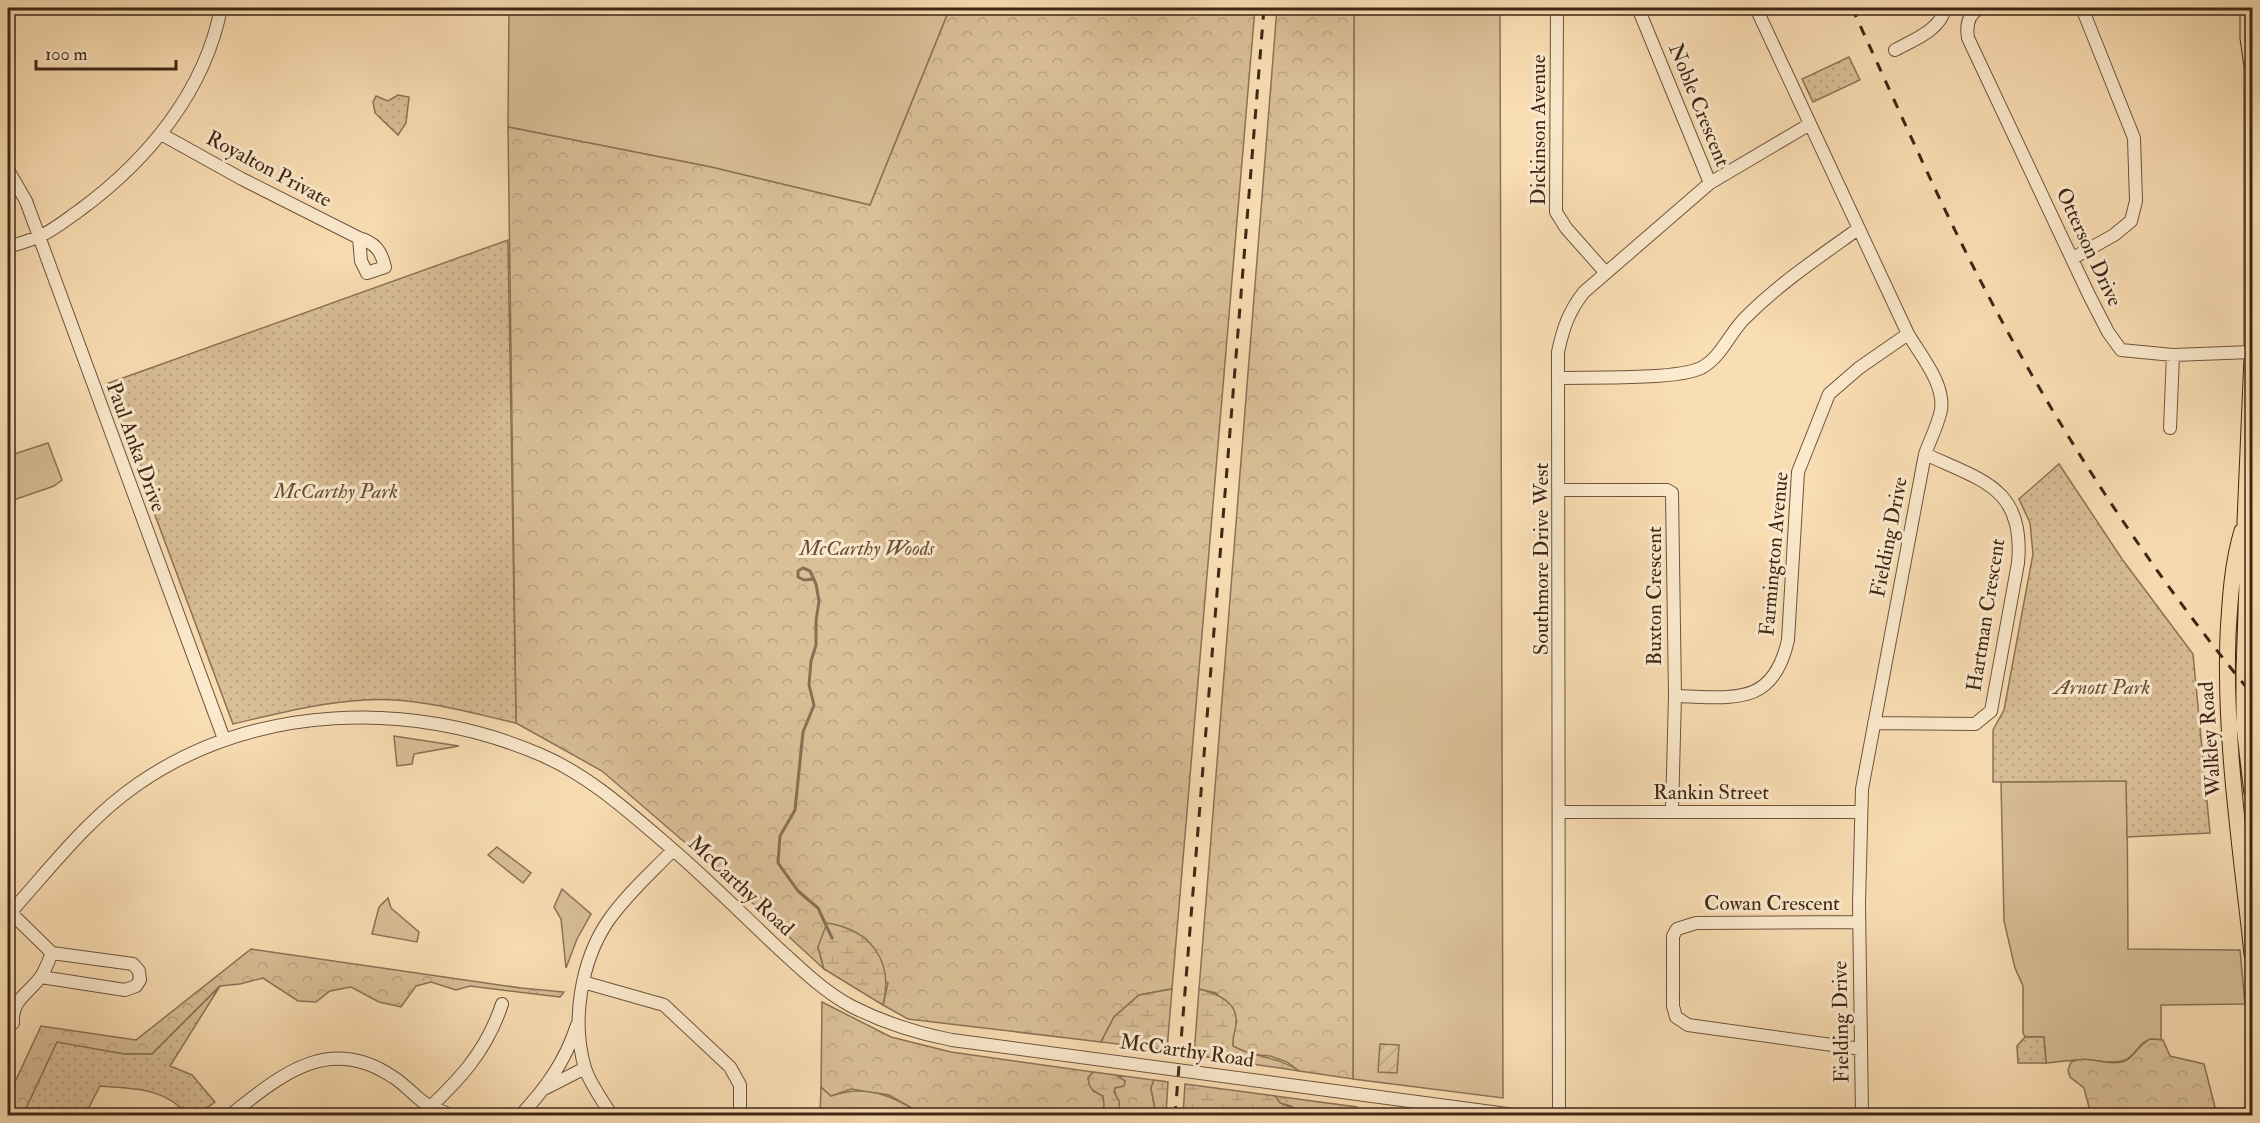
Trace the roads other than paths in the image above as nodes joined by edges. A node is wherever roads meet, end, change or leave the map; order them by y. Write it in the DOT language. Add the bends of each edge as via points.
graph roads {
  1 [pos="221,8"];
  2 [pos="1557,8"];
  3 [pos="1638,8"];
  4 [pos="1756,8"];
  5 [pos="1945,8"];
  6 [pos="1981,8"];
  7 [pos="2082,8"];
  8 [pos="2248,8"];
  9 [pos="1895,50"];
  10 [pos="2252,66"];
  11 [pos="1810,124"];
  12 [pos="161,134"];
  13 [pos="2252,160"];
  14 [pos="8,170"];
  15 [pos="1710,183"];
  16 [pos="1858,229"];
  17 [pos="39,237"];
  18 [pos="359,238"];
  19 [pos="8,247"];
  20 [pos="2073,258"];
  21 [pos="1605,272"];
  22 [pos="1908,334"];
  23 [pos="2253,353"];
  24 [pos="2174,355"];
  25 [pos="1559,378"];
  26 [pos="2170,428"];
  27 [pos="1925,454"];
  28 [pos="1560,490"];
  29 [pos="2245,522"];
  30 [pos="1675,696"];
  31 [pos="1874,723"];
  32 [pos="224,739"];
  33 [pos="2253,793"];
  34 [pos="1560,812"];
  35 [pos="1672,812"];
  36 [pos="1861,812"];
  37 [pos="673,850"];
  38 [pos="9,914"];
  39 [pos="1859,922"];
  40 [pos="52,953"];
  41 [pos="2253,954"];
  42 [pos="41,977"];
  43 [pos="583,982"];
  44 [pos="502,1004"];
  45 [pos="579,1018"];
  46 [pos="13,1023"];
  47 [pos="1861,1049"];
  48 [pos="585,1068"];
  49 [pos="545,1089"];
  50 [pos="428,1113"];
  51 [pos="228,1116"];
  52 [pos="450,1116"];
  53 [pos="520,1116"];
  54 [pos="612,1116"];
  55 [pos="740,1116"];
  56 [pos="1522,1116"];
  57 [pos="1559,1116"];
  58 [pos="1862,1116"];
  1 -- 12 [label="street" via="202,69"];
  2 -- 21 [label="street, Dickinson Avenue" via="1556,212"];
  3 -- 15 [label="street, Noble Crescent"];
  4 -- 11 [label="street, Fielding Drive"];
  5 -- 9 [label="street" via="1928,32"];
  6 -- 20 [label="street, Otterson Drive" via="1970,18 1968,39"];
  7 -- 20 [label="street" via="2134,138 2136,201 2131,221"];
  8 -- 10 [label="main road, Walkley Road"];
  10 -- 13 [label="main road, Walkley Road"];
  11 -- 15 [label="street, Southmore Drive West"];
  11 -- 16 [label="street, Fielding Drive"];
  12 -- 17 [label="street" via="107,190"];
  12 -- 18 [label="street, Royalton Private"];
  13 -- 23 [label="main road, Walkley Road"];
  14 -- 17 [label="street, Paul Anka Drive" via="26,201"];
  15 -- 21 [label="street, Southmore Drive West"];
  16 -- 22 [label="street, Fielding Drive"];
  16 -- 25 [label="street" via="1800,270 1744,318 1716,357 1700,368 1673,374"];
  17 -- 19 [label="street"];
  17 -- 32 [label="street, Paul Anka Drive"];
  20 -- 24 [label="street, Otterson Drive" via="2121,350"];
  21 -- 25 [label="street, Southmore Drive West" via="1571,309 1558,352"];
  22 -- 27 [label="street, Fielding Drive" via="1930,370 1941,402"];
  22 -- 30 [label="street, Farmington Avenue" via="1829,394 1798,472 1788,640 1783,661 1772,679 1755,692 1734,698"];
  23 -- 24 [label="street, Otterson Drive"];
  23 -- 29 [label="main road, Walkley Road"];
  24 -- 26 [label="street"];
  25 -- 28 [label="street, Southmore Drive West"];
  27 -- 31 [label="street, Fielding Drive"];
  27 -- 31 [label="street, Hartman Crescent" via="1990,485 2006,499 2016,518 2020,540 2018,563 1991,711 1975,724"];
  28 -- 30 [label="street, Buxton Crescent" via="1672,493"];
  28 -- 34 [label="street, Southmore Drive West"];
  29 -- 33 [label="main road, Walkley Road" via="2248,554 2244,726"];
  29 -- 41 [label="main road, Walkley Road" via="2233,573 2226,684"];
  30 -- 35 [label="street, Buxton Crescent"];
  31 -- 36 [label="street, Fielding Drive"];
  32 -- 37 [label="street, McCarthy Road" via="300,722 367,717 421,720 472,730 538,754 599,788"];
  32 -- 38 [label="street, McCarthy Road" via="139,784 108,808"];
  34 -- 35 [label="street, Rankin Street"];
  34 -- 57 [label="street, Southmore Drive West"];
  35 -- 36 [label="street, Rankin Street"];
  36 -- 39 [label="street, Fielding Drive"];
  37 -- 43 [label="street" via="607,923 591,953"];
  37 -- 56 [label="street, McCarthy Road" via="830,993 908,1031 951,1040"];
  38 -- 40 [label="street"];
  39 -- 47 [label="street, Fielding Drive"];
  39 -- 47 [label="street, Cowan Crescent" via="1696,923 1677,929 1673,936 1673,1006 1676,1017 1688,1025"];
  40 -- 42 [label="street"];
  40 -- 42 [label="street" via="133,964 140,980 125,990"];
  42 -- 46 [label="street" via="23,993 12,1014"];
  43 -- 45 [label="street"];
  43 -- 55 [label="street" via="664,1005 730,1067 740,1084"];
  44 -- 50 [label="street" via="481,1053"];
  45 -- 48 [label="street"];
  45 -- 49 [label="street" via="570,1046"];
  47 -- 58 [label="street, Fielding Drive"];
  48 -- 49 [label="street"];
  48 -- 54 [label="street"];
  49 -- 53 [label="street"];
  50 -- 51 [label="street" via="392,1076 348,1058 325,1060 283,1074"];
  50 -- 52 [label="street"];
}
